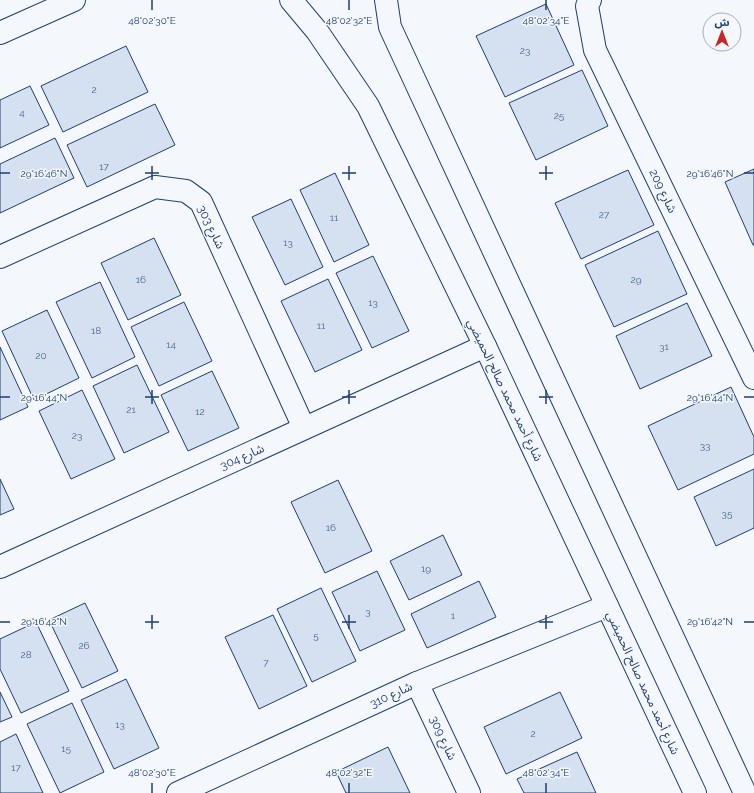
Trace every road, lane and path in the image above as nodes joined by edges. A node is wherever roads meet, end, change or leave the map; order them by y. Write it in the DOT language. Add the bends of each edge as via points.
graph roads {
  1 [pos="74,0"];
  2 [pos="291,0"];
  3 [pos="386,0"];
  4 [pos="590,0"];
  5 [pos="0,33"];
  6 [pos="0,257"];
  7 [pos="485,346"];
  8 [pos="752,368"];
  9 [pos="304,428"];
  10 [pos="0,567"];
  11 [pos="607,606"];
  12 [pos="417,683"];
  13 [pos="178,793"];
  14 [pos="469,793"];
  15 [pos="695,793"];
  16 [pos="745,793"];
  1 -- 5 [label="street"];
  2 -- 7 [label="street, شارع أحمد محمد صالح الحميضي" via="317,31 368,106"];
  3 -- 16 [label="street" via="390,27"];
  4 -- 8 [label="street, شارع 209" via="587,6 595,50"];
  6 -- 9 [label="street, شارع 303" via="155,186 186,191 201,202"];
  7 -- 9 [label="street, شارع 304"];
  7 -- 11 [label="street, شارع أحمد محمد صالح الحميضي"];
  9 -- 10 [label="street, شارع 304"];
  11 -- 12 [label="street, شارع 310"];
  11 -- 15 [label="street, شارع أحمد محمد صالح الحميضي"];
  12 -- 13 [label="street, شارع 310"];
  12 -- 14 [label="street, شارع 309"];
}
